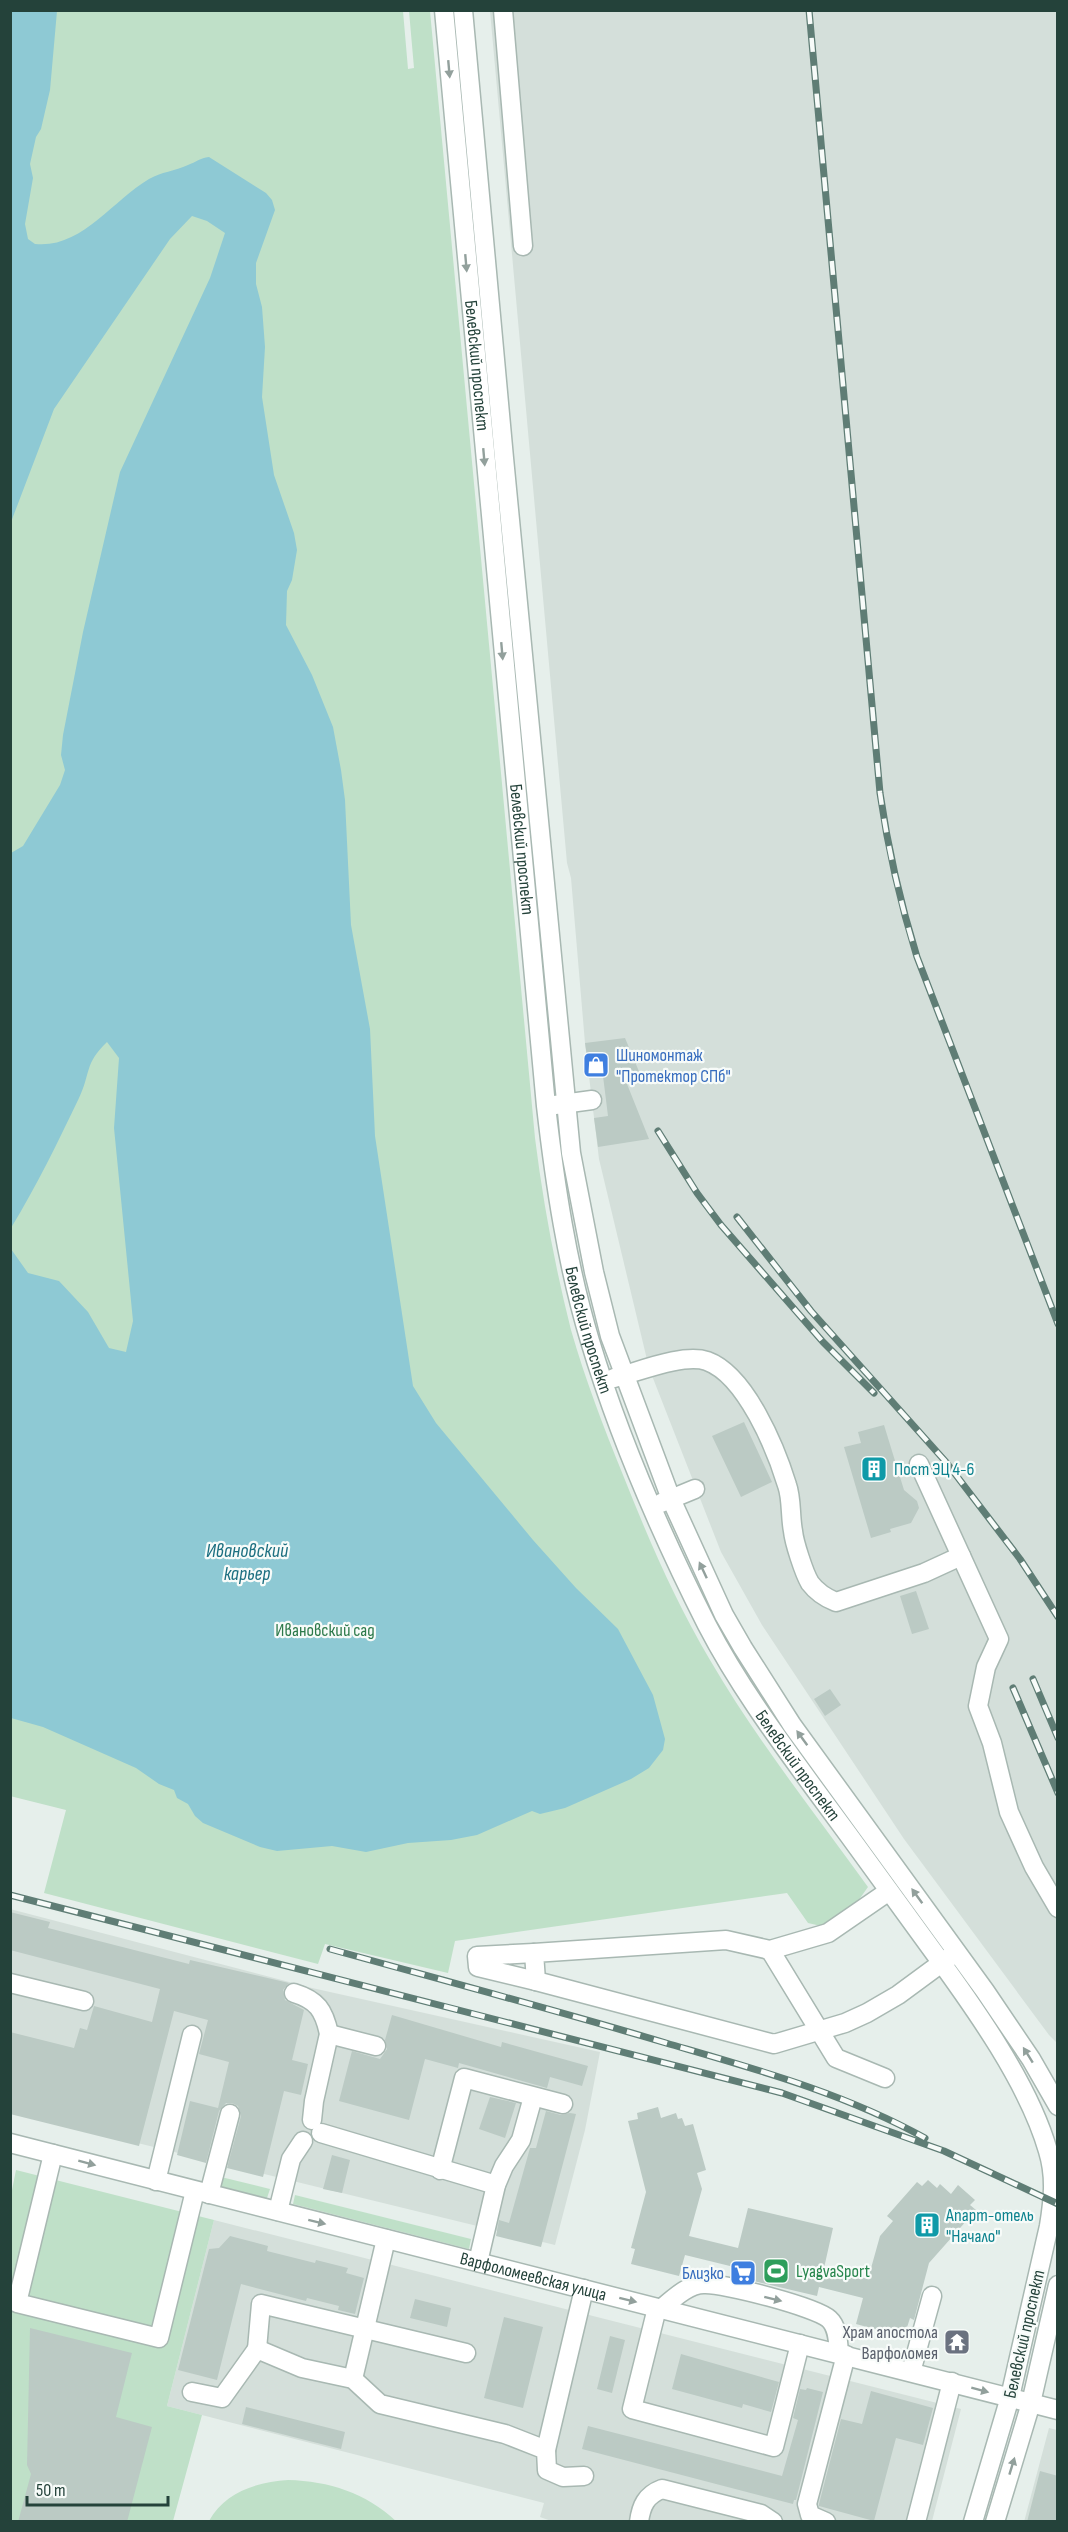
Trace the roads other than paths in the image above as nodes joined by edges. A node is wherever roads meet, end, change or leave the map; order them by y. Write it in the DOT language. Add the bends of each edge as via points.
graph roads {
  1 [pos="444,10"];
  2 [pos="463,10"];
  3 [pos="503,10"];
  4 [pos="523,246"];
  5 [pos="592,1100"];
  6 [pos="566,1104"];
  7 [pos="546,1106"];
  8 [pos="623,1376"];
  9 [pos="603,1381"];
  10 [pos="919,1464"];
  11 [pos="695,1489"];
  12 [pos="671,1499"];
  13 [pos="651,1507"];
  14 [pos="961,1556"];
  15 [pos="889,1891"];
  16 [pos="1058,1908"];
  17 [pos="770,1950"];
  18 [pos="958,1952"];
  19 [pos="534,1953"];
  20 [pos="942,1963"];
  21 [pos="536,1981"];
  22 [pos="10,1983"];
  23 [pos="294,1992"];
  24 [pos="84,2001"];
  25 [pos="818,2031"];
  26 [pos="329,2034"];
  27 [pos="192,2035"];
  28 [pos="376,2046"];
  29 [pos="885,2078"];
  30 [pos="533,2097"];
  31 [pos="563,2104"];
  32 [pos="1058,2106"];
  33 [pos="230,2114"];
  34 [pos="317,2126"];
  35 [pos="10,2143"];
  36 [pos="53,2154"];
  37 [pos="440,2170"];
  38 [pos="1055,2177"];
  39 [pos="156,2181"];
  40 [pos="496,2185"];
  41 [pos="202,2192"];
  42 [pos="278,2211"];
  43 [pos="386,2239"];
  44 [pos="478,2262"];
  45 [pos="1058,2285"];
  46 [pos="584,2289"];
  47 [pos="932,2296"];
  48 [pos="659,2308"];
  49 [pos="364,2328"];
  50 [pos="800,2344"];
  51 [pos="257,2349"];
  52 [pos="466,2353"];
  53 [pos="842,2354"];
  54 [pos="912,2372"];
  55 [pos="353,2379"];
  56 [pos="952,2382"];
  57 [pos="192,2392"];
  58 [pos="1010,2397"];
  59 [pos="1031,2403"];
  60 [pos="1058,2410"];
  61 [pos="546,2450"];
  62 [pos="584,2476"];
  63 [pos="639,2522"];
  64 [pos="772,2522"];
  65 [pos="826,2522"];
  66 [pos="916,2522"];
  67 [pos="973,2522"];
  68 [pos="995,2522"];
  1 -- 7 [label="street, Белевский проспект, one-way"];
  2 -- 6 [label="street, Белевский проспект"];
  3 -- 4 [label="street"];
  5 -- 6 [label="street"];
  6 -- 7 [label="street"];
  6 -- 8 [label="street, Белевский проспект" via="571,1153 594,1272"];
  7 -- 9 [label="street, Белевский проспект" via="573,1271"];
  8 -- 9 [label="street"];
  8 -- 12 [label="street, Белевский проспект"];
  8 -- 14 [label="street" via="685,1359 707,1361 730,1379 751,1402 769,1437 788,1487 793,1533 810,1582 826,1598 836,1602 924,1573"];
  9 -- 13 [label="street, Белевский проспект"];
  10 -- 14 [label="street"];
  11 -- 12 [label="street"];
  12 -- 13 [label="street"];
  18 -- 12 [label="street, Белевский проспект, one-way" via="761,1677 724,1615"];
  13 -- 15 [label="street, Белевский проспект" via="725,1659"];
  14 -- 16 [label="street" via="999,1639 986,1667 978,1706 992,1743 1009,1812"];
  15 -- 17 [label="street" via="828,1933"];
  15 -- 20 [label="street, Белевский проспект"];
  17 -- 19 [label="street" via="726,1940"];
  17 -- 25 [label="street"];
  18 -- 20 [label="street"];
  32 -- 18 [label="street, Белевский проспект, one-way" via="1015,2034"];
  19 -- 21 [label="street"];
  19 -- 21 [label="street" via="477,1956 478,1967"];
  20 -- 25 [label="street" via="867,2013"];
  20 -- 38 [label="street, Белевский проспект" via="1024,2095 1039,2124"];
  21 -- 25 [label="street" via="774,2044"];
  22 -- 24 [label="street"];
  23 -- 26 [label="street" via="314,2000"];
  25 -- 29 [label="street" via="836,2058"];
  26 -- 28 [label="street"];
  26 -- 34 [label="street" via="314,2101"];
  27 -- 39 [label="street"];
  30 -- 31 [label="street"];
  30 -- 37 [label="street" via="464,2078"];
  30 -- 40 [label="street" via="521,2140"];
  33 -- 41 [label="street"];
  34 -- 37 [label="street"];
  34 -- 42 [label="street" via="316,2141 303,2141 291,2159"];
  35 -- 36 [label="street, Варфоломеевская улица"];
  36 -- 39 [label="street, Варфоломеевская улица, one-way"];
  36 -- 41 [label="street" via="17,2303 159,2338"];
  37 -- 40 [label="street"];
  38 -- 58 [label="street, Белевский проспект" via="1049,2226"];
  39 -- 41 [label="street, Варфоломеевская улица"];
  40 -- 44 [label="street"];
  41 -- 42 [label="street, Варфоломеевская улица"];
  42 -- 43 [label="street, Варфоломеевская улица, one-way"];
  43 -- 44 [label="street, Варфоломеевская улица"];
  43 -- 49 [label="street"];
  44 -- 46 [label="street, Варфоломеевская улица"];
  45 -- 59 [label="street, Белевский проспект"];
  46 -- 48 [label="street, Варфоломеевская улица, one-way"];
  46 -- 61 [label="street"];
  47 -- 54 [label="street"];
  48 -- 50 [label="street, Варфоломеевская улица"];
  48 -- 50 [label="street" via="632,2409 774,2447"];
  48 -- 53 [label="street, one-way" via="682,2291 703,2283 739,2290 814,2309 830,2319"];
  49 -- 51 [label="street" via="261,2304"];
  49 -- 52 [label="street"];
  49 -- 55 [label="street"];
  50 -- 53 [label="street, Варфоломеевская улица"];
  51 -- 55 [label="street" via="302,2368"];
  51 -- 57 [label="street" via="222,2398"];
  53 -- 54 [label="street, Варфоломеевская улица"];
  53 -- 65 [label="street" via="807,2504 810,2515"];
  54 -- 56 [label="street, Варфоломеевская улица"];
  55 -- 61 [label="street" via="380,2404 505,2434"];
  56 -- 58 [label="street, Варфоломеевская улица, one-way"];
  56 -- 66 [label="street"];
  58 -- 59 [label="street, Варфоломеевская улица"];
  58 -- 67 [label="street, Белевский проспект"];
  59 -- 60 [label="street, Варфоломеевская улица"];
  68 -- 59 [label="street, Белевский проспект, one-way"];
  61 -- 62 [label="street" via="547,2470 563,2477"];
  63 -- 64 [label="street" via="645,2501 662,2489 761,2514"];
}
